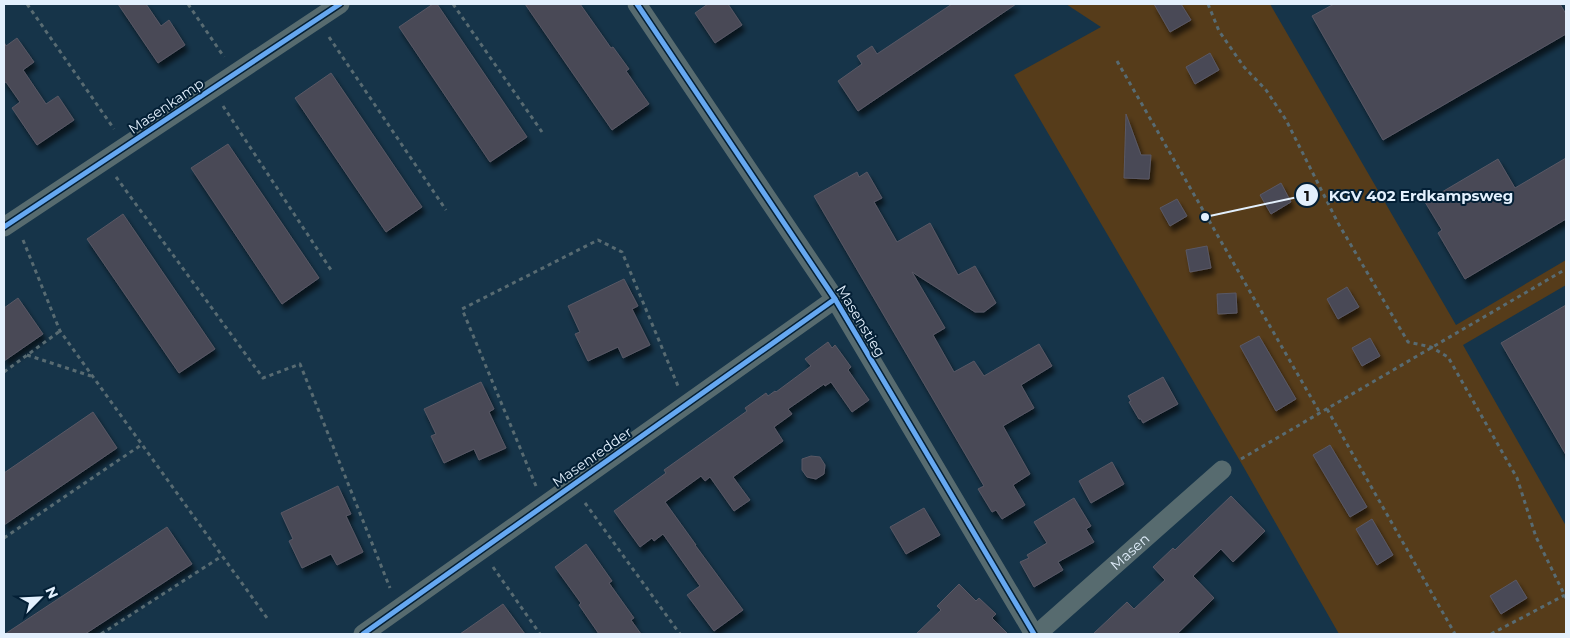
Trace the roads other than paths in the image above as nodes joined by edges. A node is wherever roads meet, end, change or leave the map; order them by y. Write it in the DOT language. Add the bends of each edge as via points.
graph roads {
  1 [pos="340,4"];
  2 [pos="637,4"];
  3 [pos="9,224"];
  4 [pos="835,299"];
  5 [pos="1222,470"];
  6 [pos="363,634"];
  7 [pos="1036,634"];
  1 -- 3 [label="street, Masenkamp"];
  2 -- 4 [label="street, Masenstieg"];
  4 -- 6 [label="street, Masenredder"];
  4 -- 7 [label="street, Masenstieg"];
  5 -- 7 [label="street, Masen"];
}
